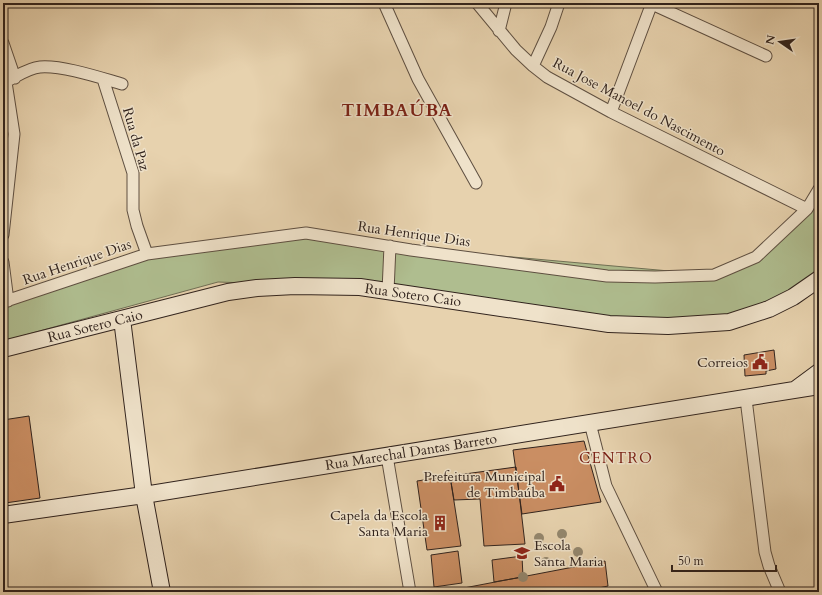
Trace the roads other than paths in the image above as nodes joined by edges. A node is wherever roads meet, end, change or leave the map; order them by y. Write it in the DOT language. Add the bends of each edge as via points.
graph roads {
  1 [pos="384,3"];
  2 [pos="477,3"];
  3 [pos="506,3"];
  4 [pos="559,3"];
  5 [pos="652,3"];
  6 [pos="499,30"];
  7 [pos="3,43"];
  8 [pos="766,56"];
  9 [pos="533,66"];
  10 [pos="103,79"];
  11 [pos="8,81"];
  12 [pos="122,84"];
  13 [pos="611,112"];
  14 [pos="476,183"];
  15 [pos="819,189"];
  16 [pos="807,209"];
  17 [pos="3,235"];
  18 [pos="390,246"];
  19 [pos="147,254"];
  20 [pos="3,262"];
  21 [pos="819,279"];
  22 [pos="388,291"];
  23 [pos="6,302"];
  24 [pos="122,319"];
  25 [pos="3,349"];
  26 [pos="819,372"];
  27 [pos="819,386"];
  28 [pos="795,390"];
  29 [pos="746,399"];
  30 [pos="590,423"];
  31 [pos="387,456"];
  32 [pos="144,495"];
  33 [pos="3,515"];
  34 [pos="162,592"];
  35 [pos="410,592"];
  36 [pos="657,592"];
  37 [pos="780,592"];
  1 -- 14 [label="street" via="418,79"];
  2 -- 6 [label="street, Rua Jose Manoel do Nascimento"];
  3 -- 6 [label="street"];
  4 -- 9 [label="street"];
  5 -- 8 [label="street"];
  5 -- 13 [label="street"];
  6 -- 9 [label="street, Rua Jose Manoel do Nascimento"];
  7 -- 11 [label="street"];
  9 -- 13 [label="street, Rua Jose Manoel do Nascimento" via="547,77"];
  10 -- 11 [label="street" via="67,70 39,67"];
  10 -- 12 [label="street"];
  10 -- 19 [label="street, Rua da Paz" via="133,173 134,210"];
  11 -- 17 [label="street" via="14,134"];
  13 -- 16 [label="street, Rua Jose Manoel do Nascimento"];
  15 -- 16 [label="street, Rua Henrique Dias"];
  16 -- 18 [label="street, Rua Henrique Dias" via="756,257 714,275 607,276"];
  18 -- 19 [label="street, Rua Henrique Dias" via="306,233"];
  18 -- 22 [label="street"];
  19 -- 23 [label="street, Rua Henrique Dias"];
  20 -- 23 [label="street"];
  21 -- 22 [label="street, Rua Sotero Caio" via="793,297 755,314 728,322 668,326 609,324"];
  22 -- 24 [label="street, Rua Sotero Caio" via="353,287 257,288 228,292"];
  24 -- 25 [label="street, Rua Sotero Caio"];
  24 -- 32 [label="street"];
  26 -- 28 [label="street"];
  27 -- 28 [label="street, Rua Marechal Dantas Barreto"];
  28 -- 29 [label="street, Rua Marechal Dantas Barreto"];
  29 -- 30 [label="street, Rua Marechal Dantas Barreto"];
  29 -- 37 [label="street" via="762,534 769,566"];
  30 -- 31 [label="street, Rua Marechal Dantas Barreto"];
  30 -- 36 [label="street" via="606,486"];
  31 -- 32 [label="street, Rua Marechal Dantas Barreto"];
  31 -- 35 [label="street"];
  32 -- 33 [label="street, Rua Marechal Dantas Barreto"];
  32 -- 34 [label="street"];
}
